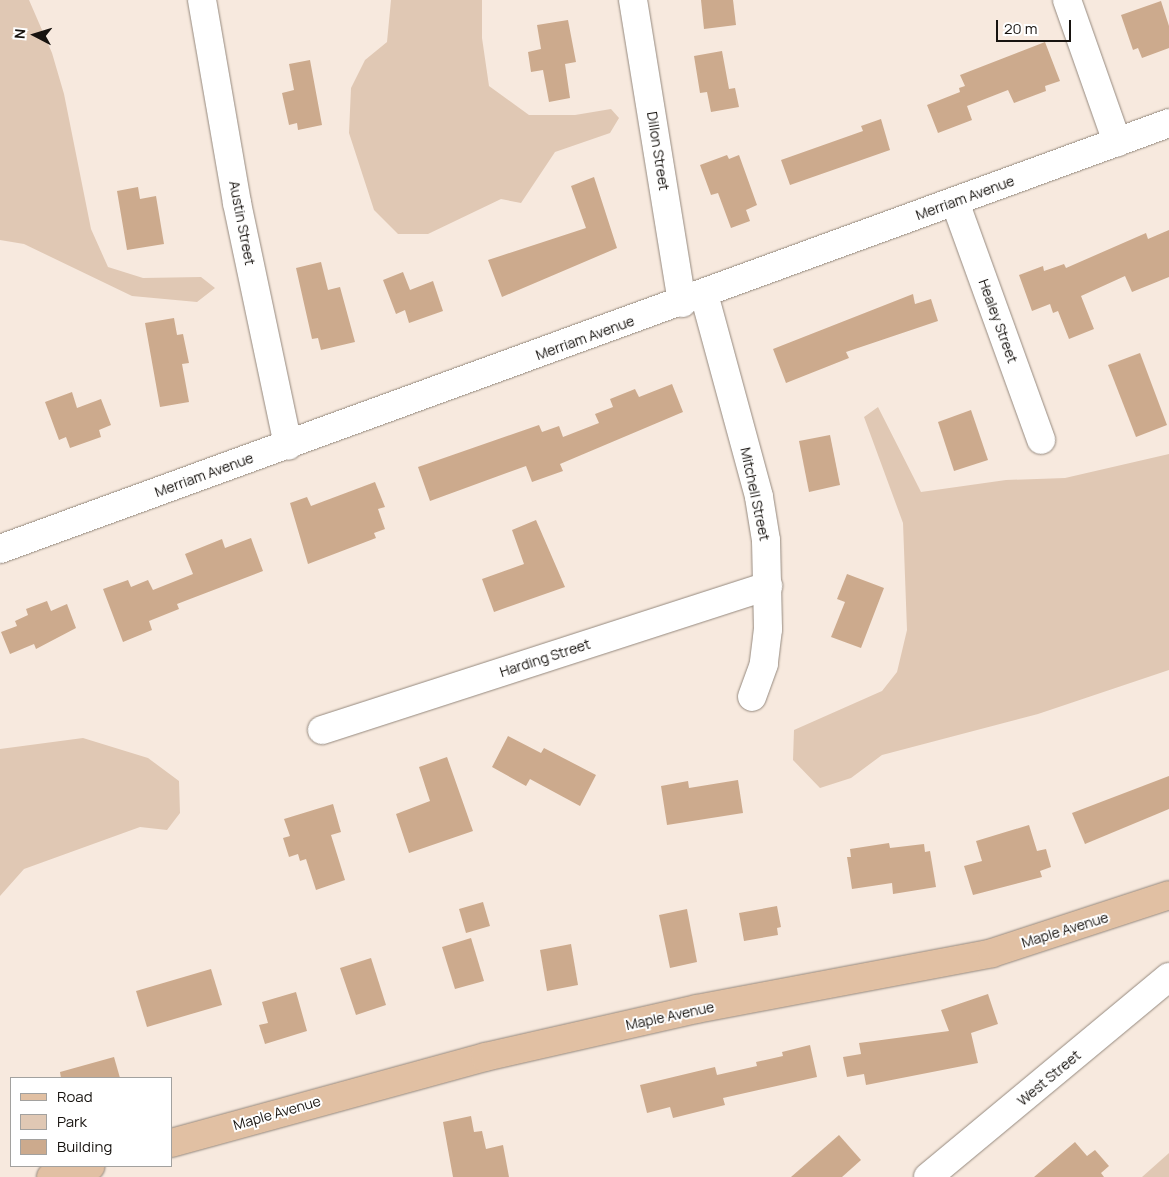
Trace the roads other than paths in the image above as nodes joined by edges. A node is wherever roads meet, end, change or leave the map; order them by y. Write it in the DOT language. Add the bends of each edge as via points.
graph roads {
  1 [pos="202,0"];
  2 [pos="634,0"];
  3 [pos="1067,0"];
  4 [pos="1169,123"];
  5 [pos="1118,142"];
  6 [pos="955,202"];
  7 [pos="693,298"];
  8 [pos="1041,440"];
  9 [pos="288,446"];
  10 [pos="0,549"];
  11 [pos="768,586"];
  12 [pos="752,697"];
  13 [pos="322,730"];
  14 [pos="1169,895"];
  15 [pos="1169,977"];
  16 [pos="172,1143"];
  17 [pos="87,1167"];
  18 [pos="51,1177"];
  19 [pos="928,1177"];
  1 -- 9 [label="street, Austin Street" via="237,203"];
  2 -- 7 [label="street, Dillon Street"];
  3 -- 5 [label="street"];
  4 -- 5 [label="street, Merriam Avenue"];
  5 -- 6 [label="street, Merriam Avenue"];
  6 -- 7 [label="street, Merriam Avenue"];
  6 -- 8 [label="street, Healey Street"];
  7 -- 9 [label="street, Merriam Avenue"];
  7 -- 11 [label="street, Mitchell Street" via="759,497"];
  9 -- 10 [label="street, Merriam Avenue"];
  11 -- 12 [label="street, Mitchell Street" via="764,664"];
  11 -- 13 [label="street, Harding Street"];
  14 -- 16 [label="main road, Maple Avenue" via="992,952 697,1009 485,1057"];
  15 -- 19 [label="street, West Street"];
  17 -- 18 [label="main road"];
}
